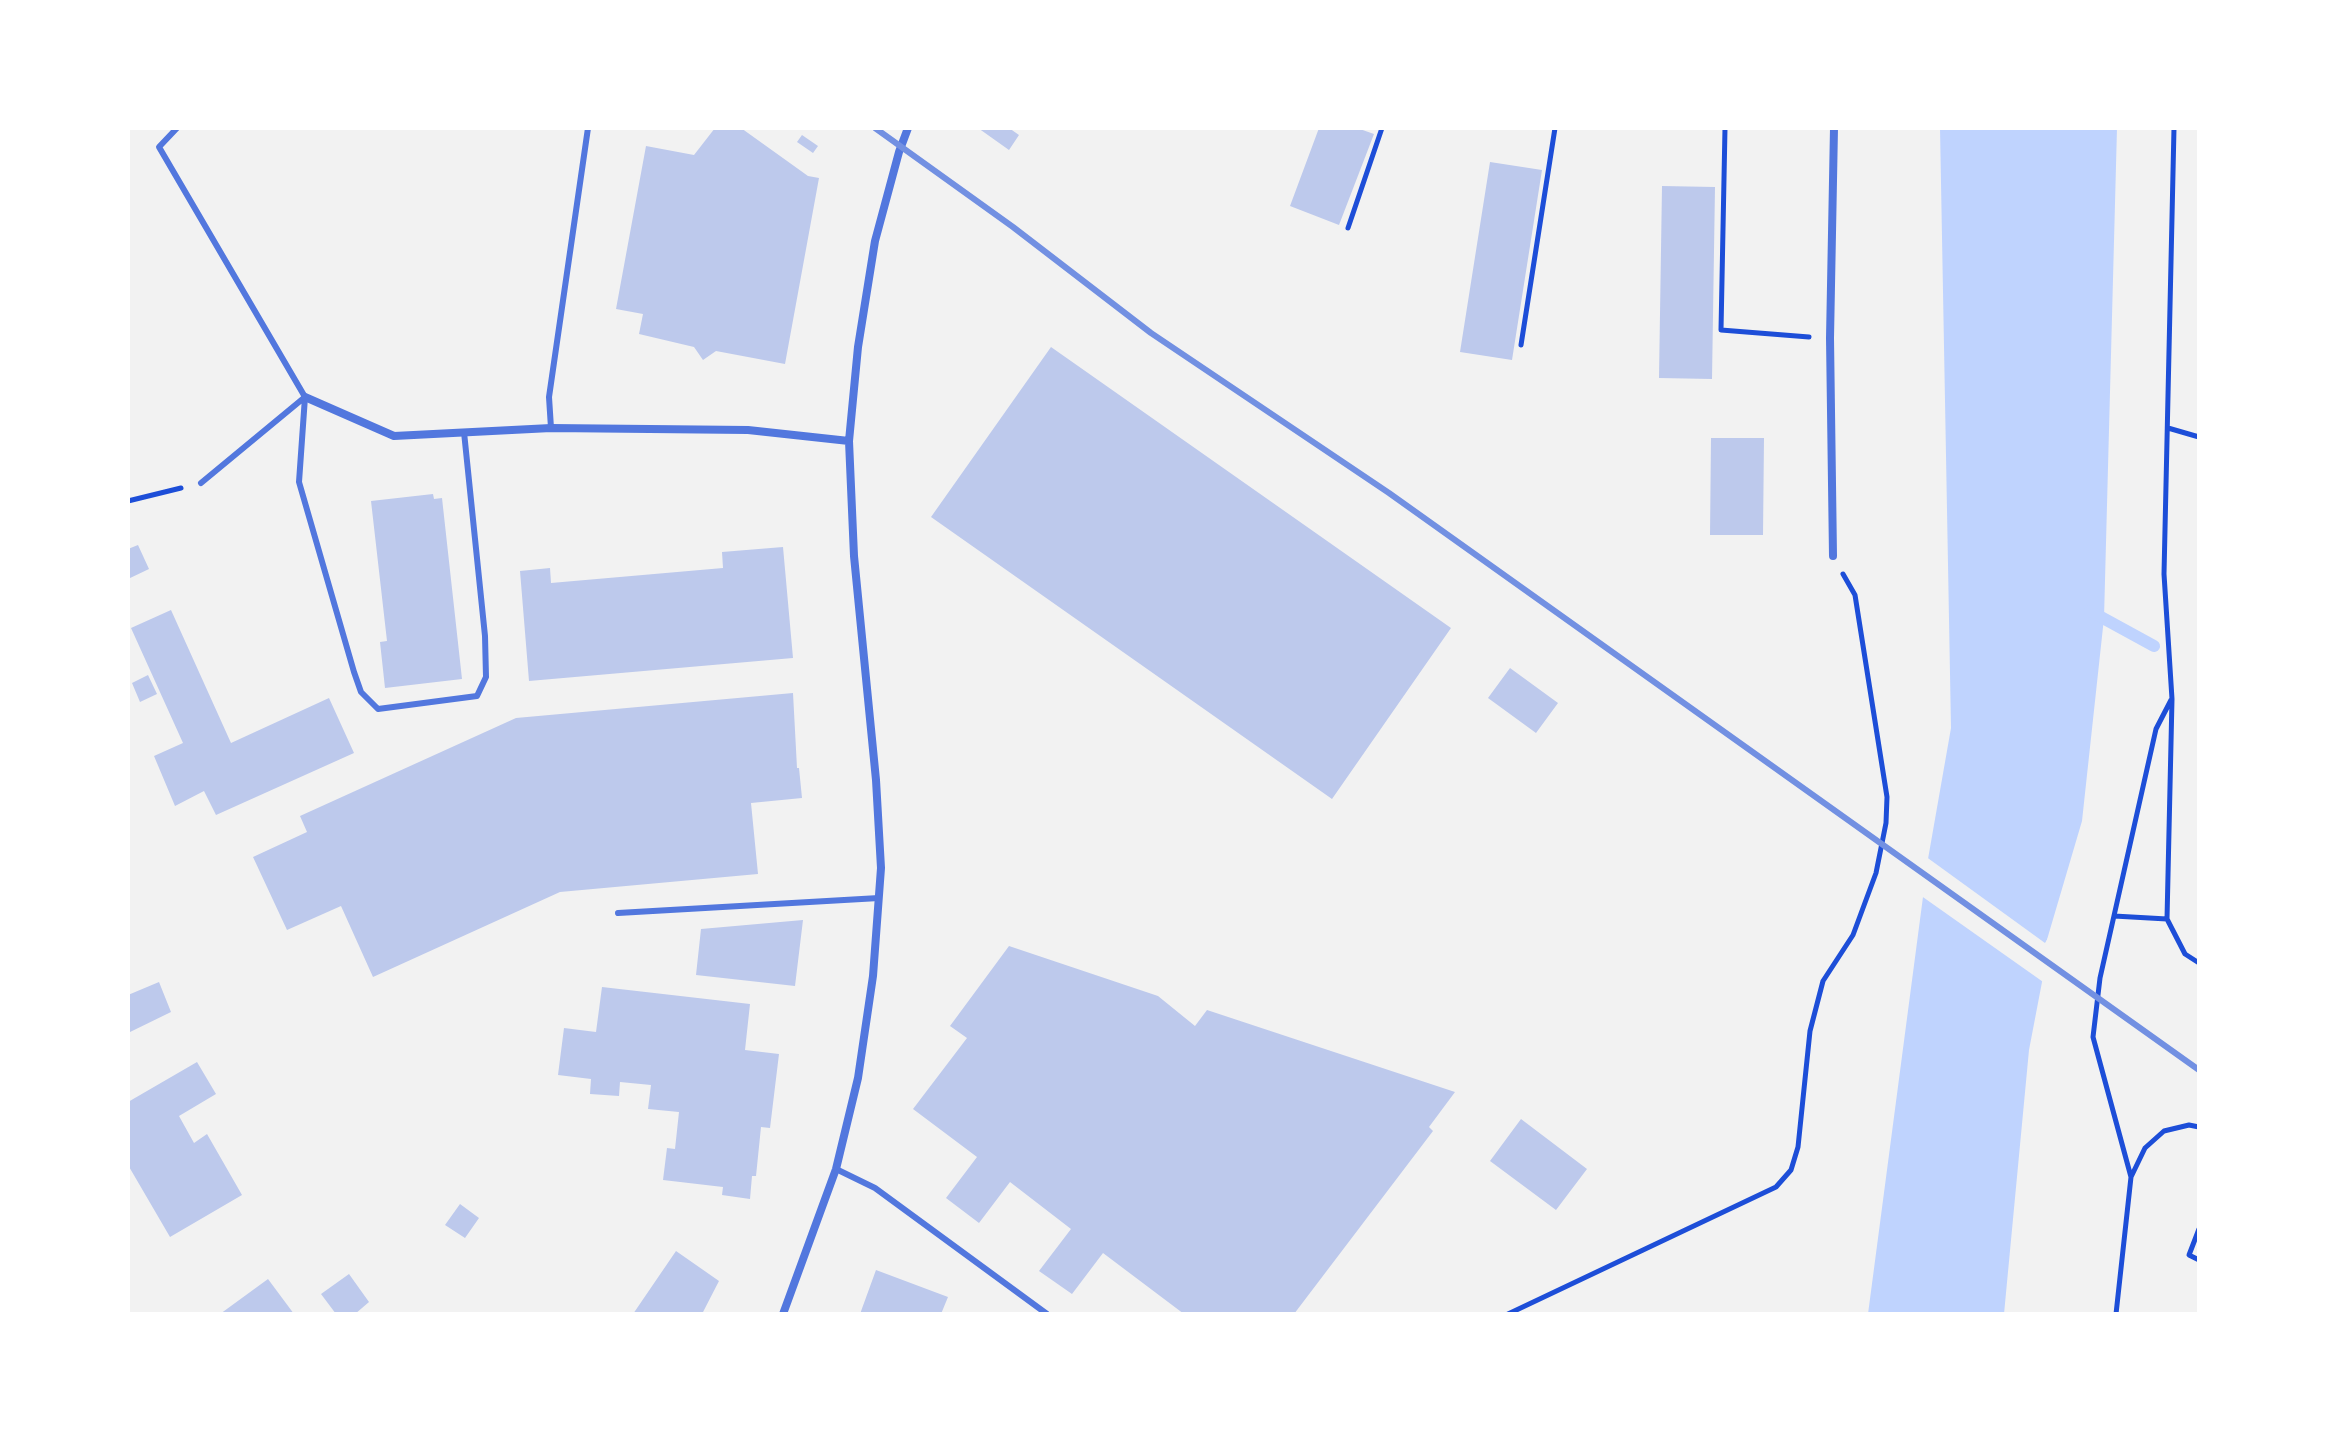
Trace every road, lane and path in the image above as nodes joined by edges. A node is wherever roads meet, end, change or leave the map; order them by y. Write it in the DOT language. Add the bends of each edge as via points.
graph roads {
  1 [pos="177,128"];
  2 [pos="588,128"];
  3 [pos="908,128"];
  4 [pos="1382,128"];
  5 [pos="1555,128"];
  6 [pos="1725,128"];
  7 [pos="1834,128"];
  8 [pos="2174,128"];
  9 [pos="1348,228"];
  10 [pos="1830,338"];
  11 [pos="1521,345"];
  12 [pos="305,397"];
  13 [pos="551,428"];
  14 [pos="2168,428"];
  15 [pos="464,432"];
  16 [pos="2199,437"];
  17 [pos="849,441"];
  18 [pos="201,483"];
  19 [pos="128,501"];
  20 [pos="1833,556"];
  21 [pos="2172,699"];
  22 [pos="879,898"];
  23 [pos="618,913"];
  24 [pos="2114,916"];
  25 [pos="2167,919"];
  26 [pos="2199,963"];
  27 [pos="2199,1127"];
  28 [pos="836,1169"];
  29 [pos="2131,1177"];
  30 [pos="2199,1229"];
  31 [pos="2199,1260"];
  32 [pos="783,1314"];
  33 [pos="1047,1314"];
  34 [pos="1508,1314"];
  35 [pos="2116,1314"];
  1 -- 12 [label="lane" via="159,147"];
  2 -- 13 [label="lane" via="549,397"];
  3 -- 17 [label="street" via="875,241"];
  4 -- 9 [label="path"];
  5 -- 11 [label="path"];
  6 -- 10 [label="path" via="1721,330"];
  7 -- 10 [label="street"];
  8 -- 14 [label="path"];
  10 -- 20 [label="street"];
  12 -- 15 [label="street" via="394,436"];
  12 -- 15 [label="lane" via="299,482 354,672 361,692 378,709 477,696 486,677"];
  12 -- 18 [label="lane"];
  13 -- 15 [label="street"];
  13 -- 17 [label="street" via="748,430"];
  14 -- 16 [label="path"];
  14 -- 21 [label="path" via="2164,574"];
  17 -- 22 [label="street" via="854,556 876,780"];
  18 -- 19 [label="path"];
  20 -- 34 [label="path" via="1855,595 1887,797 1886,823 1876,873 1853,935 1823,981 1810,1031 1791,1170 1776,1187"];
  21 -- 24 [label="path" via="2156,729"];
  21 -- 25 [label="path"];
  22 -- 23 [label="lane"];
  22 -- 28 [label="street" via="858,1078"];
  24 -- 25 [label="path"];
  24 -- 29 [label="path" via="2093,1037"];
  25 -- 26 [label="path" via="2185,954"];
  27 -- 29 [label="path" via="2164,1131 2145,1148"];
  28 -- 32 [label="street"];
  28 -- 33 [label="lane" via="875,1188"];
  29 -- 35 [label="path"];
  30 -- 31 [label="path" via="2189,1255"];
}
